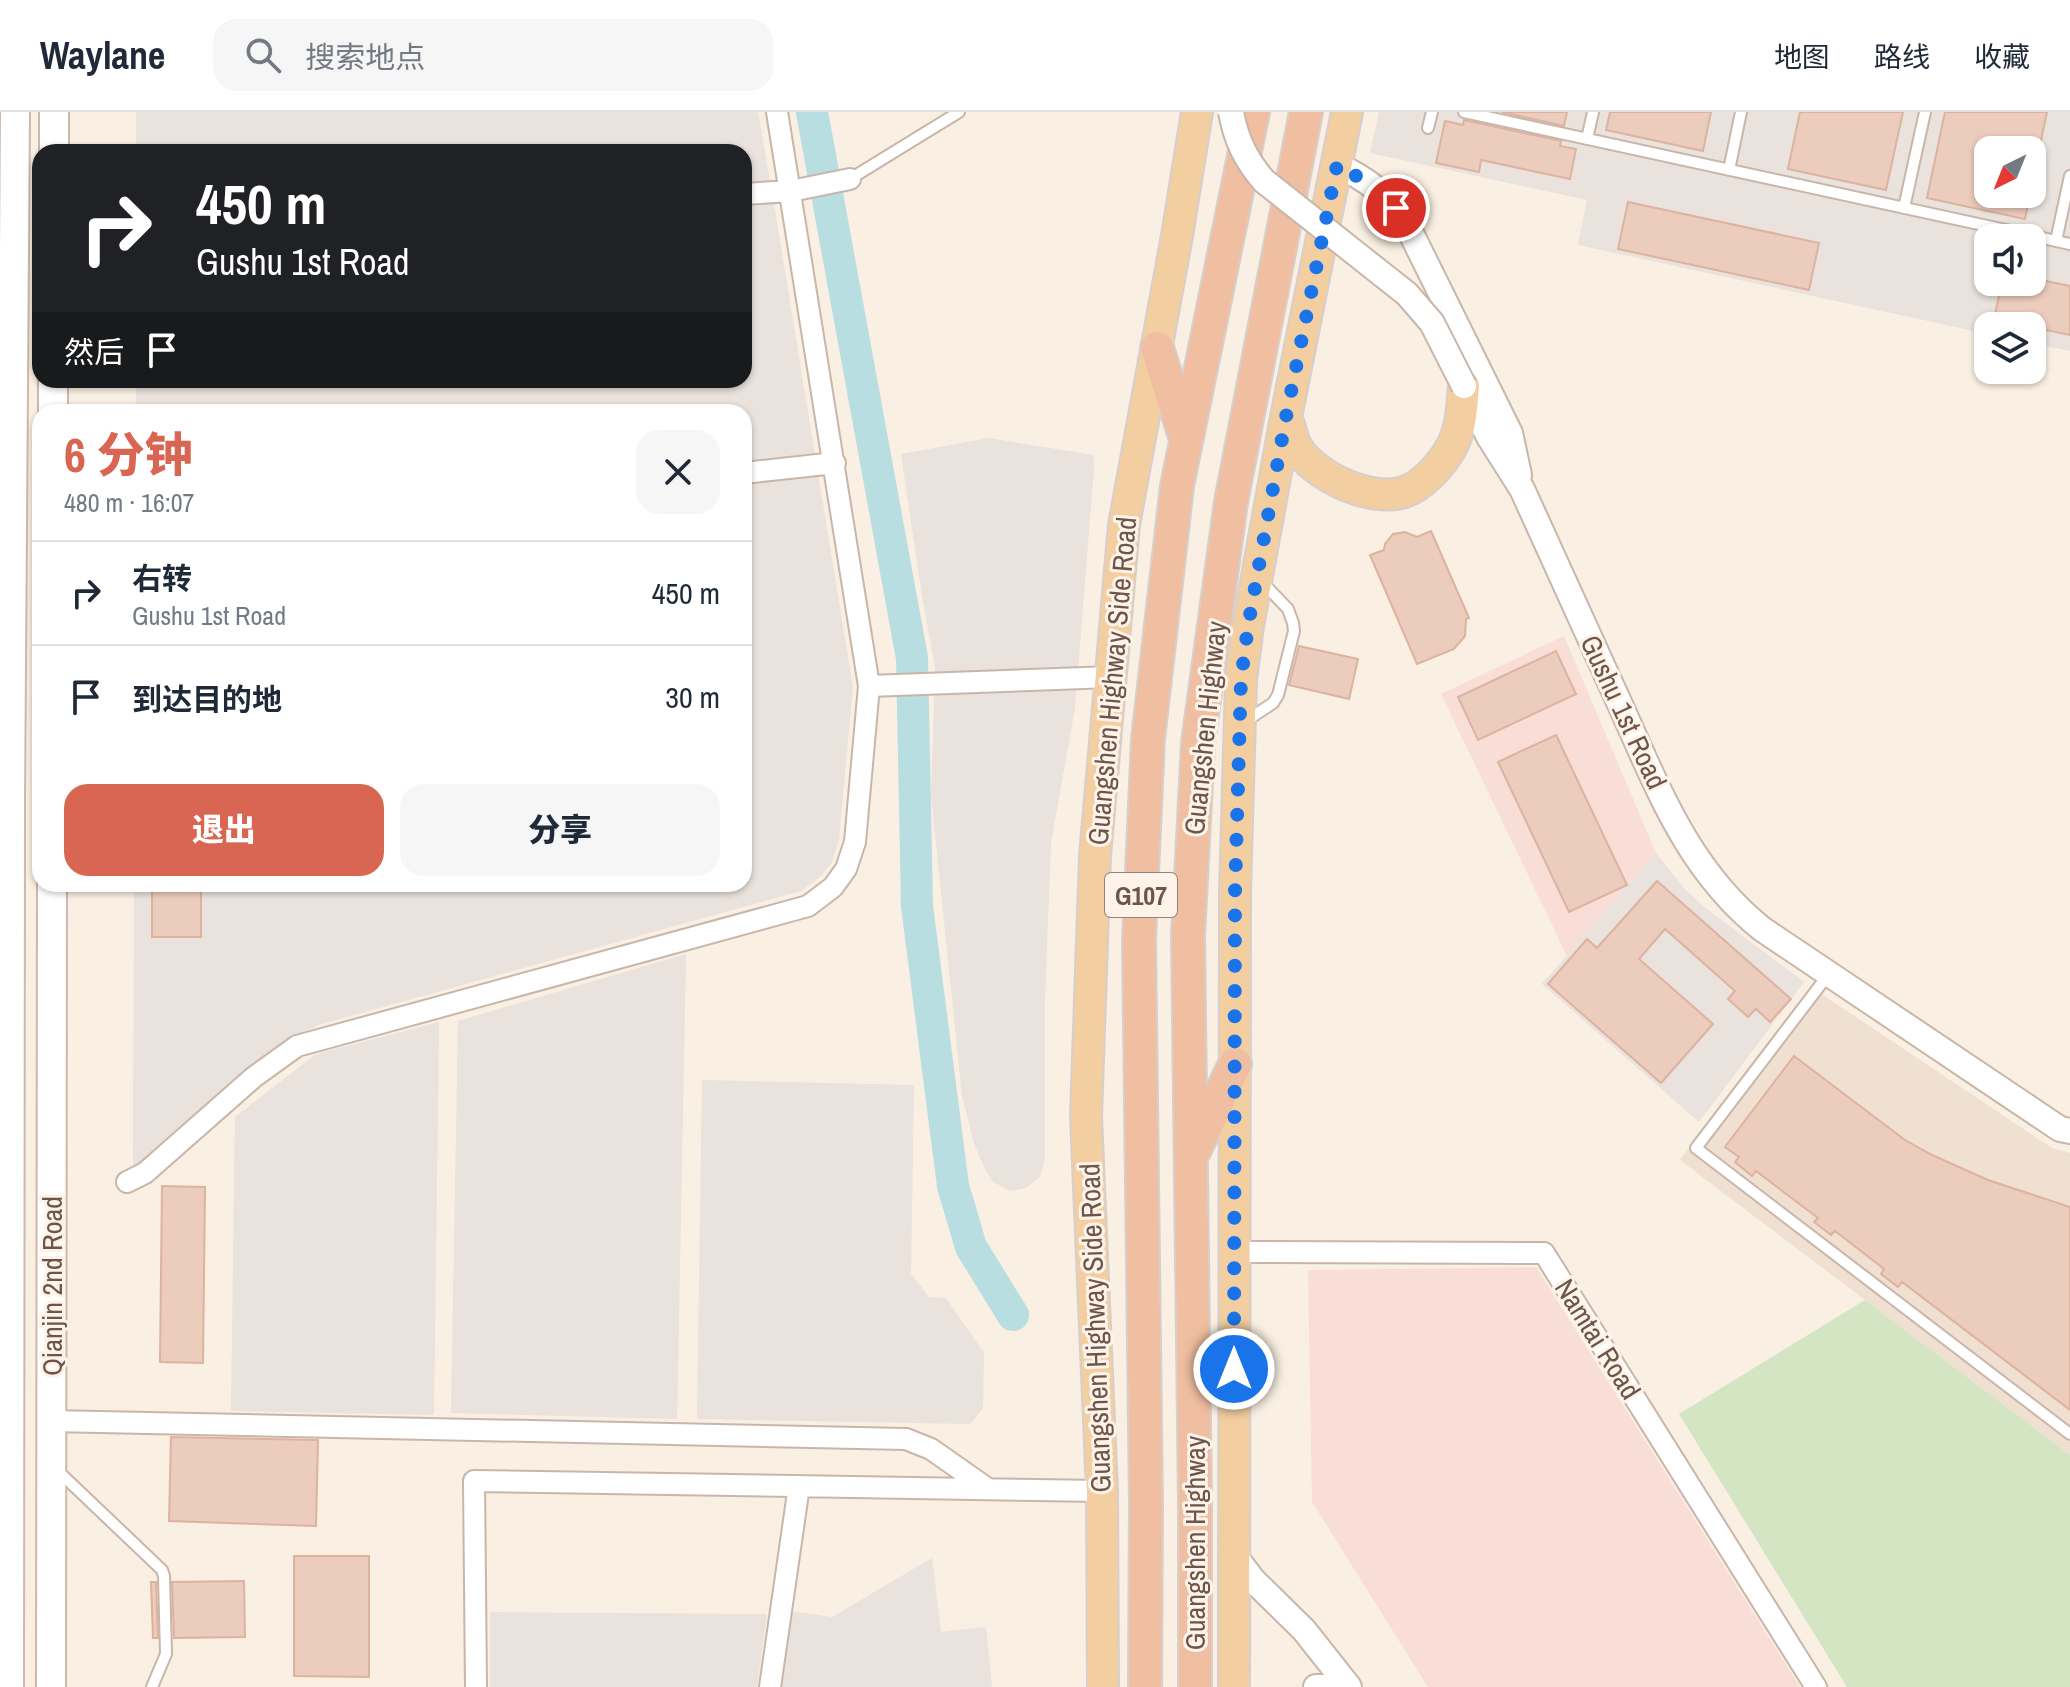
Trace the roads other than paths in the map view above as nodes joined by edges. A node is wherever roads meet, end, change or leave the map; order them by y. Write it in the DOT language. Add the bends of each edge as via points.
graph roads {
  1 [pos="15,112"];
  2 [pos="54,112"];
  3 [pos="777,112"];
  4 [pos="959,112"];
  5 [pos="1197,112"];
  6 [pos="1231,112"];
  7 [pos="1253,112"];
  8 [pos="1306,112"];
  9 [pos="1347,112"];
  10 [pos="1432,112"];
  11 [pos="1464,112"];
  12 [pos="1593,112"];
  13 [pos="1741,112"];
  14 [pos="1925,112"];
  15 [pos="1428,128"];
  16 [pos="1587,139"];
  17 [pos="54,144"];
  18 [pos="1337,165"];
  19 [pos="1729,170"];
  20 [pos="2070,176"];
  21 [pos="850,179"];
  22 [pos="791,191"];
  23 [pos="752,193"];
  24 [pos="1904,208"];
  25 [pos="2056,241"];
  26 [pos="2070,244"];
  27 [pos="1157,348"];
  28 [pos="6,385"];
  29 [pos="1464,386"];
  30 [pos="1286,417"];
  31 [pos="1187,441"];
  32 [pos="835,463"];
  33 [pos="752,472"];
  34 [pos="1522,489"];
  35 [pos="6,514"];
  36 [pos="1258,574"];
  37 [pos="1111,677"];
  38 [pos="869,686"];
  39 [pos="1239,732"];
  40 [pos="5,795"];
  41 [pos="52,892"];
  42 [pos="1829,974"];
  43 [pos="1235,1064"];
  44 [pos="2070,1131"];
  45 [pos="5,1137"];
  46 [pos="1191,1157"];
  47 [pos="127,1182"];
  48 [pos="1234,1252"];
  49 [pos="51,1421"];
  50 [pos="2070,1434"];
  51 [pos="51,1465"];
  52 [pos="799,1486"];
  53 [pos="988,1489"];
  54 [pos="1102,1491"];
  55 [pos="1234,1555"];
  56 [pos="9,1687"];
  57 [pos="51,1687"];
  58 [pos="152,1687"];
  59 [pos="476,1687"];
  60 [pos="770,1687"];
  61 [pos="1103,1687"];
  62 [pos="1145,1687"];
  63 [pos="1195,1687"];
  64 [pos="1234,1687"];
  65 [pos="1316,1687"];
  66 [pos="1331,1687"];
  67 [pos="1349,1687"];
  68 [pos="1816,1687"];
  1 -- 28 [label="main road, Qianjin 2nd Road"];
  2 -- 17 [label="main road"];
  3 -- 22 [label="street"];
  4 -- 21 [label="lane"];
  5 -- 27 [label="main road, Guangshen Highway Side Road"];
  6 -- 29 [label="street, bridge" via="1235,137 1264,181 1407,294 1432,323"];
  7 -- 31 [label="highway, Guangshen Highway / G107"];
  8 -- 46 [label="highway, Guangshen Highway / G107" via="1231,502 1198,743 1188,936"];
  9 -- 18 [label="main road"];
  10 -- 15 [label="lane"];
  11 -- 16 [label="lane"];
  12 -- 16 [label="lane"];
  13 -- 19 [label="lane"];
  14 -- 24 [label="lane"];
  16 -- 19 [label="lane"];
  18 -- 30 [label="main road"];
  18 -- 34 [label="street, Gushu 1st Road" via="1374,186 1406,223 1506,425"];
  19 -- 24 [label="lane"];
  20 -- 25 [label="lane"];
  21 -- 22 [label="street"];
  22 -- 23 [label="street"];
  22 -- 32 [label="street"];
  24 -- 25 [label="lane"];
  25 -- 26 [label="lane"];
  27 -- 31 [label="highway"];
  27 -- 37 [label="main road, Guangshen Highway Side Road" via="1124,525"];
  28 -- 35 [label="main road, Qianjin 2nd Road"];
  29 -- 30 [label="main road" via="1461,423 1452,446 1434,471 1405,492 1377,494 1318,470 1297,447"];
  29 -- 34 [label="street"];
  30 -- 36 [label="main road"];
  31 -- 62 [label="highway, Guangshen Highway / G107" via="1177,486 1148,739 1139,940"];
  32 -- 33 [label="street"];
  32 -- 38 [label="street"];
  34 -- 42 [label="street, Gushu 1st Road" via="1698,862 1736,908"];
  35 -- 40 [label="main road, Qianjin 2nd Road"];
  36 -- 39 [label="main road" via="1241,680"];
  36 -- 39 [label="lane" via="1288,609 1294,631 1278,695"];
  37 -- 38 [label="street"];
  37 -- 54 [label="main road, Guangshen Highway Side Road" via="1095,856 1086,1116"];
  38 -- 47 [label="street" via="855,842 833,887 808,906 297,1046 145,1173"];
  39 -- 43 [label="main road"];
  40 -- 45 [label="main road, Qianjin 2nd Road"];
  41 -- 49 [label="main road, Qianjin 2nd Road"];
  42 -- 44 [label="street, Gushu 1st Road"];
  42 -- 50 [label="lane" via="1696,1148"];
  43 -- 46 [label="highway"];
  43 -- 48 [label="main road"];
  45 -- 56 [label="main road, Qianjin 2nd Road"];
  46 -- 63 [label="highway, Guangshen Highway / G107"];
  48 -- 55 [label="main road"];
  48 -- 68 [label="street, Namtai Road" via="1544,1253"];
  49 -- 51 [label="main road, Qianjin 2nd Road"];
  49 -- 53 [label="street" via="906,1439 931,1449"];
  51 -- 57 [label="main road, Qianjin 2nd Road"];
  51 -- 58 [label="lane" via="162,1570 166,1654"];
  52 -- 53 [label="street"];
  52 -- 59 [label="street" via="474,1481"];
  52 -- 60 [label="street"];
  53 -- 54 [label="street"];
  54 -- 61 [label="main road, Guangshen Highway Side Road"];
  55 -- 64 [label="main road"];
  55 -- 67 [label="street"];
  65 -- 66 [label="street"];
}
